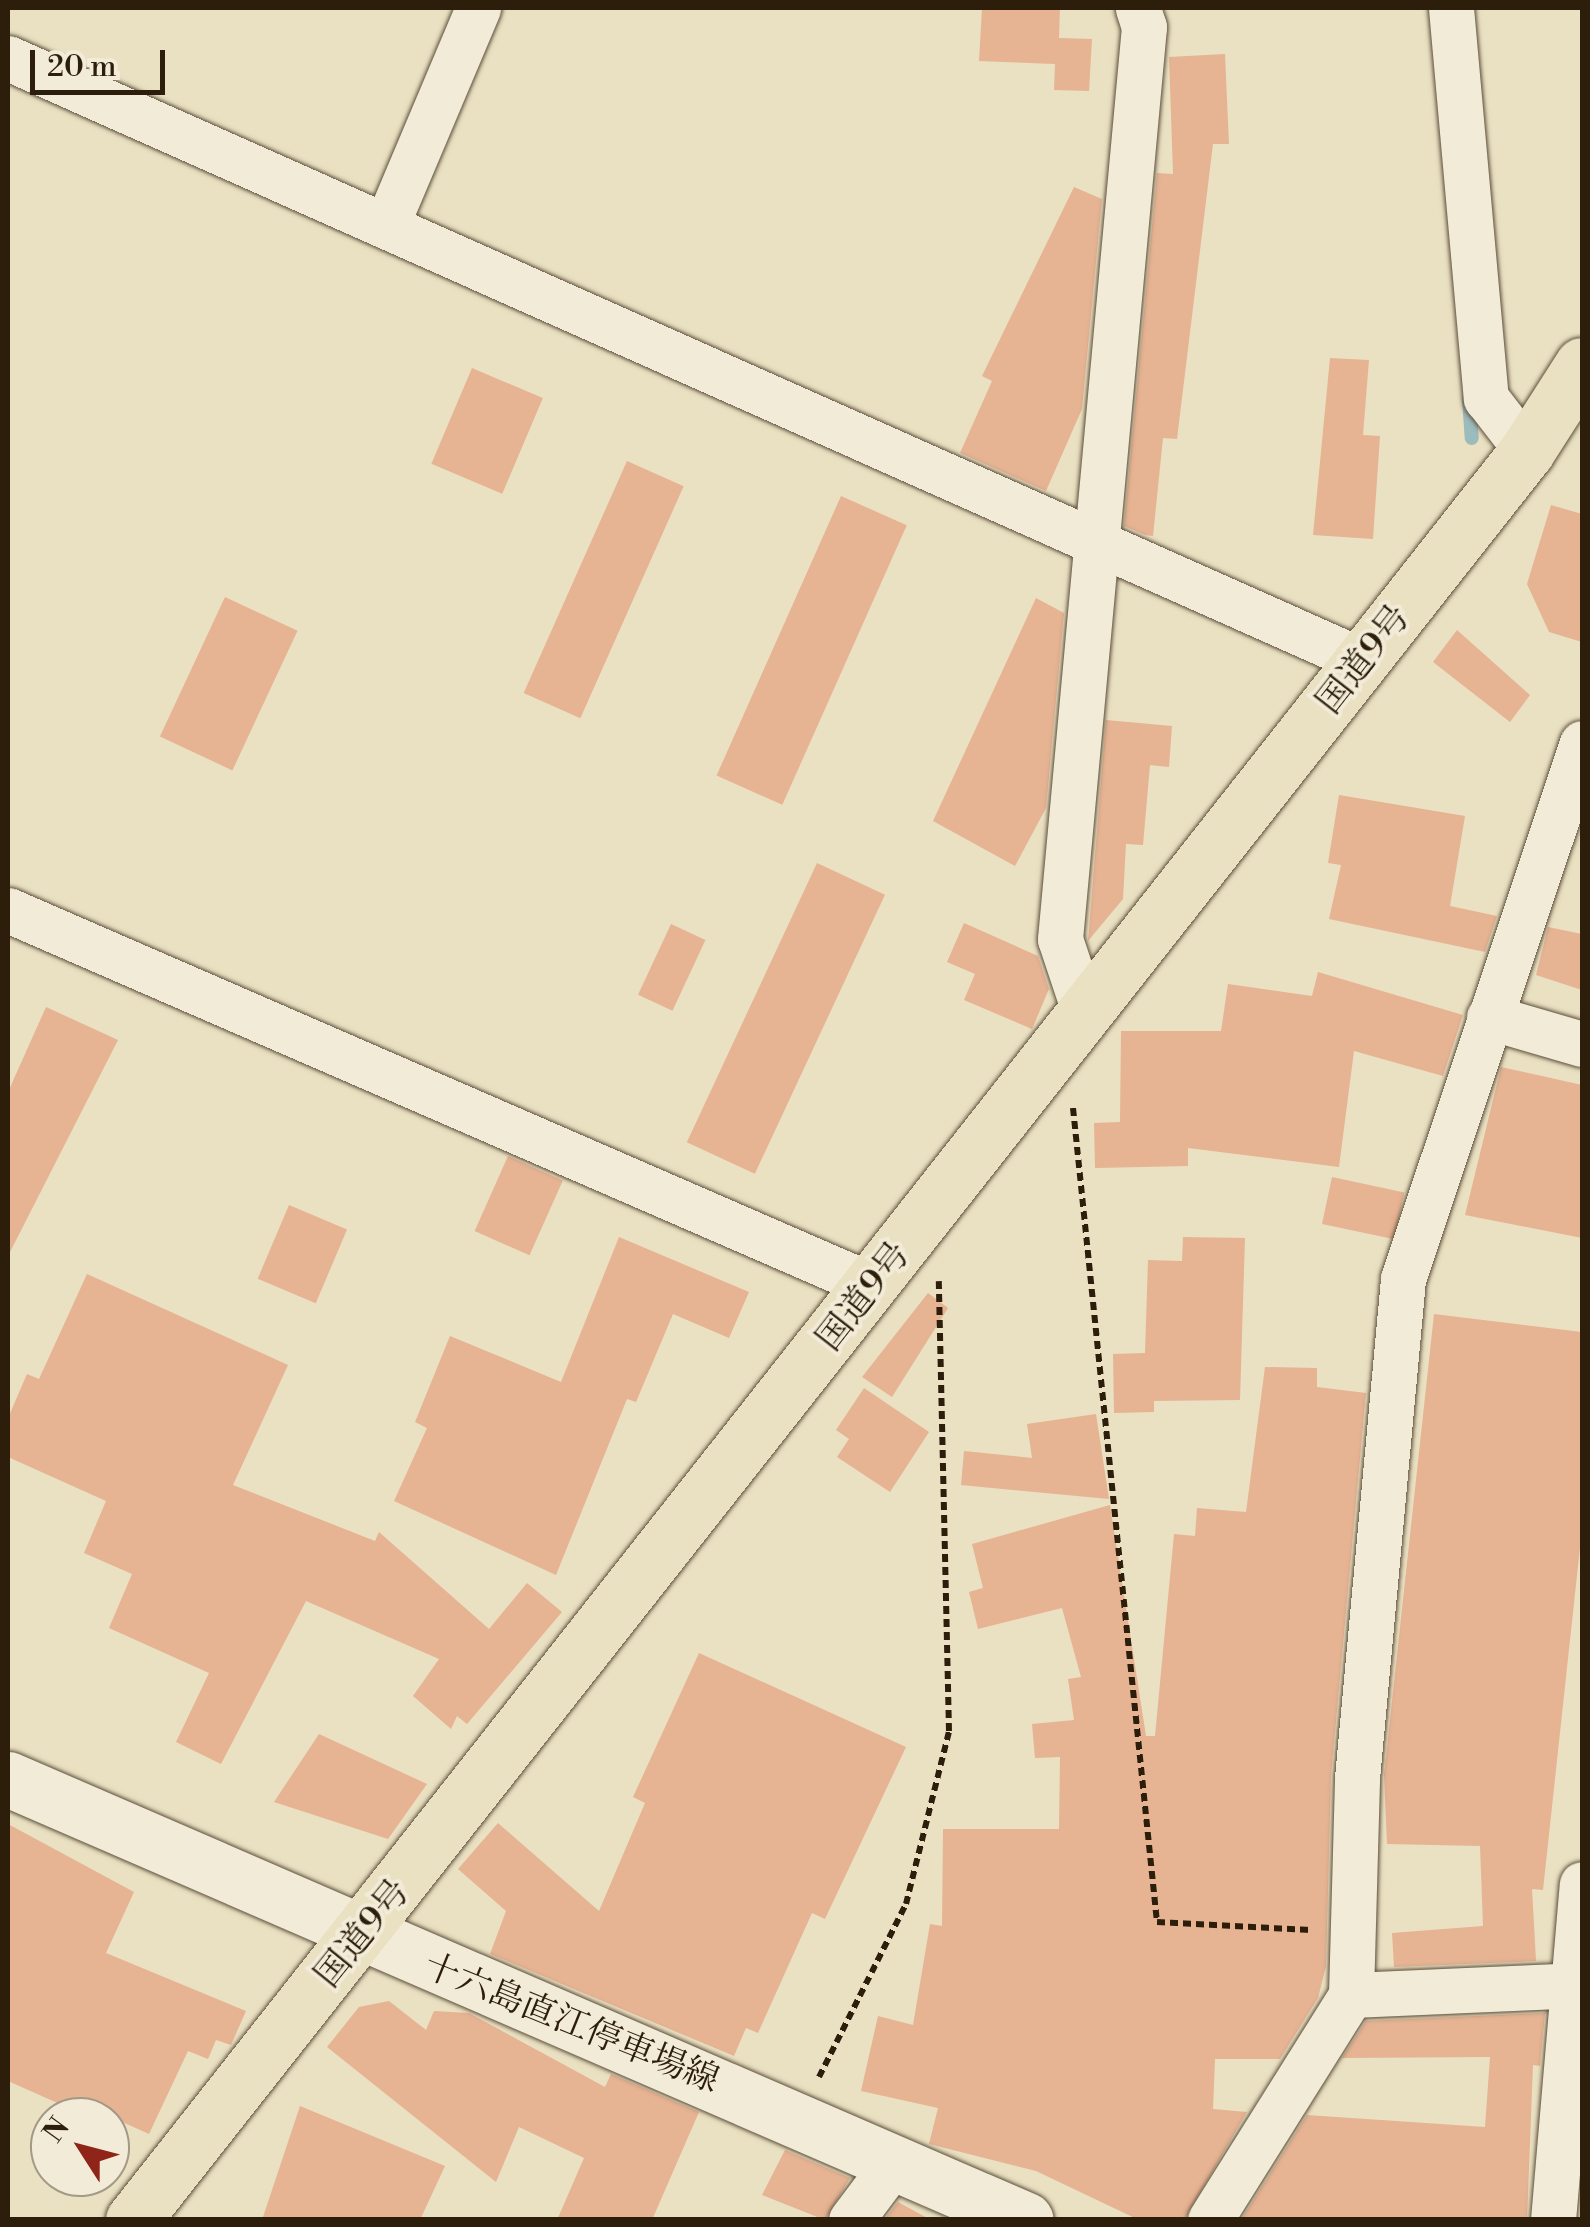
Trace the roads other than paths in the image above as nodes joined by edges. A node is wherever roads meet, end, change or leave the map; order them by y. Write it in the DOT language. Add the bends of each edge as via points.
graph roads {
  1 [pos="478,8"];
  2 [pos="1138,8"];
  3 [pos="1451,8"];
  4 [pos="8,58"];
  5 [pos="386,226"];
  6 [pos="1582,366"];
  7 [pos="1527,452"];
  8 [pos="1099,540"];
  9 [pos="1363,661"];
  10 [pos="1578,770"];
  11 [pos="8,910"];
  12 [pos="1489,1017"];
  13 [pos="1076,1026"];
  14 [pos="1582,1044"];
  15 [pos="873,1286"];
  16 [pos="8,1778"];
  17 [pos="1582,1884"];
  18 [pos="362,1938"];
  19 [pos="1577,1986"];
  20 [pos="1351,1995"];
  21 [pos="896,2160"];
  22 [pos="133,2220"];
  23 [pos="851,2220"];
  24 [pos="1026,2220"];
  25 [pos="1210,2220"];
  26 [pos="1553,2220"];
  1 -- 5 [label="street"];
  2 -- 8 [label="street" via="1144,27"];
  3 -- 7 [label="street" via="1486,398"];
  4 -- 5 [label="street"];
  5 -- 8 [label="street"];
  6 -- 7 [label="highway, 国道9号"];
  7 -- 9 [label="highway, 国道9号"];
  8 -- 9 [label="street"];
  8 -- 13 [label="street" via="1060,939"];
  9 -- 13 [label="highway, 国道9号"];
  10 -- 12 [label="street"];
  11 -- 15 [label="street"];
  12 -- 14 [label="street"];
  12 -- 20 [label="street" via="1403,1279 1357,1778"];
  13 -- 15 [label="highway, 国道9号"];
  15 -- 18 [label="highway, 国道9号"];
  16 -- 18 [label="main road, 十六島直江停車場線"];
  17 -- 19 [label="street"];
  18 -- 21 [label="main road, 十六島直江停車場線"];
  18 -- 22 [label="highway, 国道9号"];
  19 -- 20 [label="street"];
  19 -- 26 [label="street"];
  20 -- 25 [label="street"];
  21 -- 23 [label="street"];
  21 -- 24 [label="main road, 十六島直江停車場線"];
}
